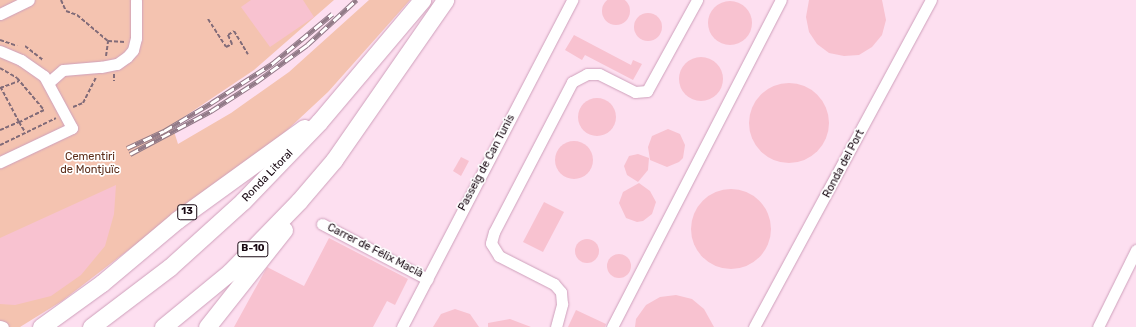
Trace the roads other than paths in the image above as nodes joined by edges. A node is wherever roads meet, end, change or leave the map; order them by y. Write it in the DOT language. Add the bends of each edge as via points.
graph roads {
  1 [pos="29,0"];
  2 [pos="136,0"];
  3 [pos="422,0"];
  4 [pos="445,0"];
  5 [pos="572,0"];
  6 [pos="697,0"];
  7 [pos="781,0"];
  8 [pos="931,0"];
  9 [pos="0,14"];
  10 [pos="0,51"];
  11 [pos="49,82"];
  12 [pos="338,102"];
  13 [pos="334,160"];
  14 [pos="0,162"];
  15 [pos="322,224"];
  16 [pos="1136,250"];
  17 [pos="427,279"];
  18 [pos="1104,315"];
  19 [pos="41,327"];
  20 [pos="91,327"];
  21 [pos="163,327"];
  22 [pos="207,327"];
  23 [pos="402,327"];
  24 [pos="556,327"];
  25 [pos="612,327"];
  26 [pos="754,327"];
  27 [pos="1098,327"];
  28 [pos="1107,327"];
  1 -- 9 [label="street"];
  2 -- 11 [label="street" via="136,38 133,50 127,57 117,64 63,70"];
  3 -- 12 [label="highway, Ronda Litoral"];
  4 -- 13 [label="highway, B-10"];
  5 -- 17 [label="street, Passeig de Can Tunis"];
  6 -- 24 [label="street" via="647,91 635,92 599,74 587,74 572,82 494,232 491,243 499,256 554,284 561,292 562,304"];
  7 -- 25 [label="street"];
  8 -- 26 [label="street, Ronda del Port"];
  10 -- 11 [label="street" via="21,60"];
  11 -- 14 [label="street" via="72,128"];
  12 -- 19 [label="highway, 13" via="177,220 102,283"];
  12 -- 20 [label="highway, Ronda Litoral" via="207,236 139,292"];
  13 -- 21 [label="highway, B-10" via="230,272"];
  13 -- 22 [label="highway" via="281,234"];
  15 -- 17 [label="street, Carrer de Félix Macià"];
  16 -- 18 [label="street"];
  17 -- 23 [label="street, Passeig de Can Tunis"];
  18 -- 27 [label="street"];
  18 -- 28 [label="street"];
}
